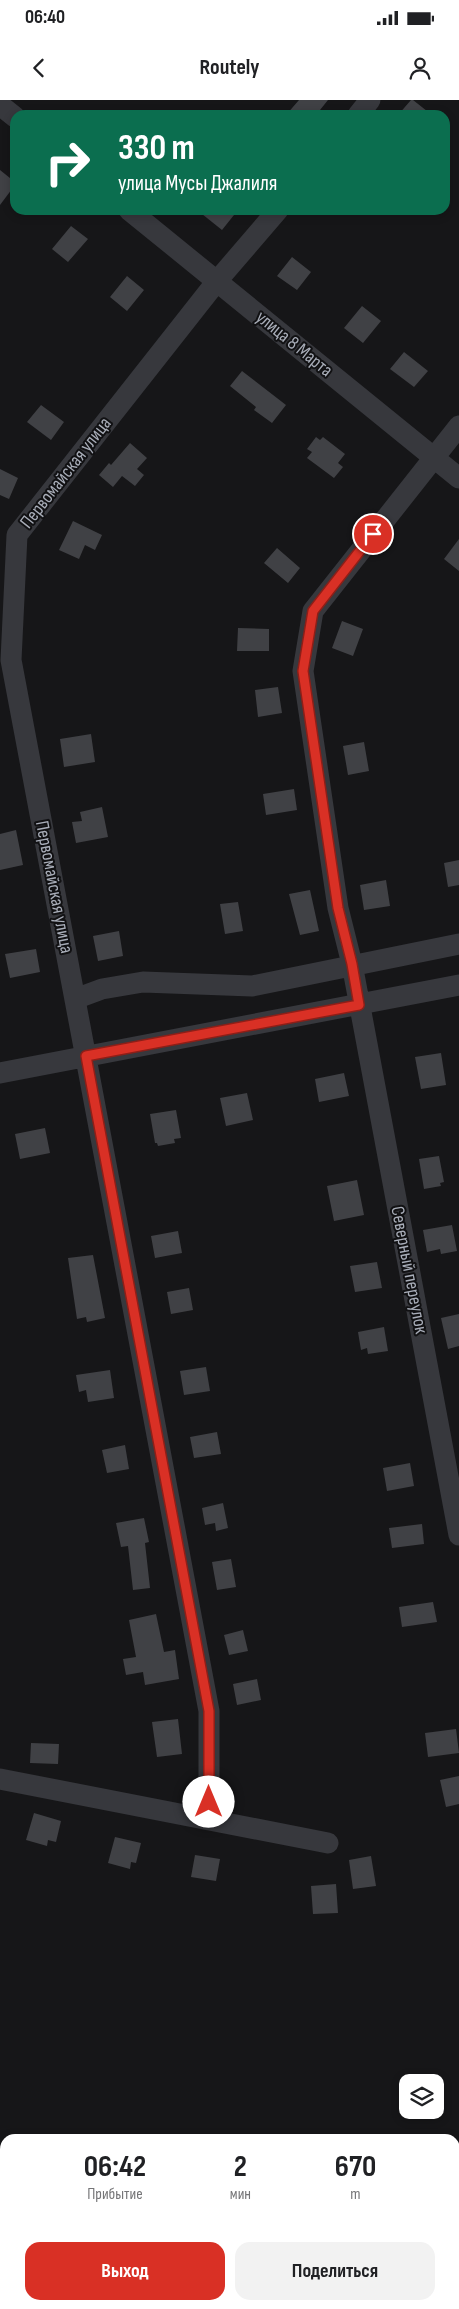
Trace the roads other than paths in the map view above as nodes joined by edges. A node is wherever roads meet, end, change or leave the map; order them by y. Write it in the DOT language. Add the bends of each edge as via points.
graph roads {
  1 [pos="370,100"];
  2 [pos="362,110"];
  3 [pos="135,215"];
  4 [pos="274,215"];
  5 [pos="217,281"];
  6 [pos="459,426"];
  7 [pos="432,457"];
  8 [pos="459,478"];
  9 [pos="459,944"];
  10 [pos="352,964"];
  11 [pos="459,985"];
  12 [pos="75,999"];
  13 [pos="359,1005"];
  14 [pos="86,1056"];
  15 [pos="0,1073"];
  16 [pos="459,1535"];
  17 [pos="0,1779"];
  18 [pos="209,1820"];
  19 [pos="328,1843"];
  1 -- 2 [label="street"];
  3 -- 5 [label="street, улица 8 Марта"];
  4 -- 5 [label="street, Первомайская улица"];
  5 -- 7 [label="street, улица 8 Марта"];
  5 -- 12 [label="street, Первомайская улица" via="17,535 11,660"];
  6 -- 7 [label="street, Северный переулок"];
  7 -- 8 [label="street, улица 8 Марта"];
  7 -- 10 [label="street, Северный переулок" via="313,611 303,671 338,908"];
  9 -- 10 [label="street"];
  10 -- 12 [label="street" via="252,986 143,982 102,988"];
  10 -- 13 [label="street, Северный переулок"];
  11 -- 13 [label="street"];
  12 -- 14 [label="street, Первомайская улица"];
  13 -- 14 [label="street"];
  13 -- 16 [label="street, Северный переулок"];
  14 -- 15 [label="street"];
  14 -- 18 [label="street, Первомайская улица" via="209,1711"];
  17 -- 18 [label="street"];
  18 -- 19 [label="street"];
}
